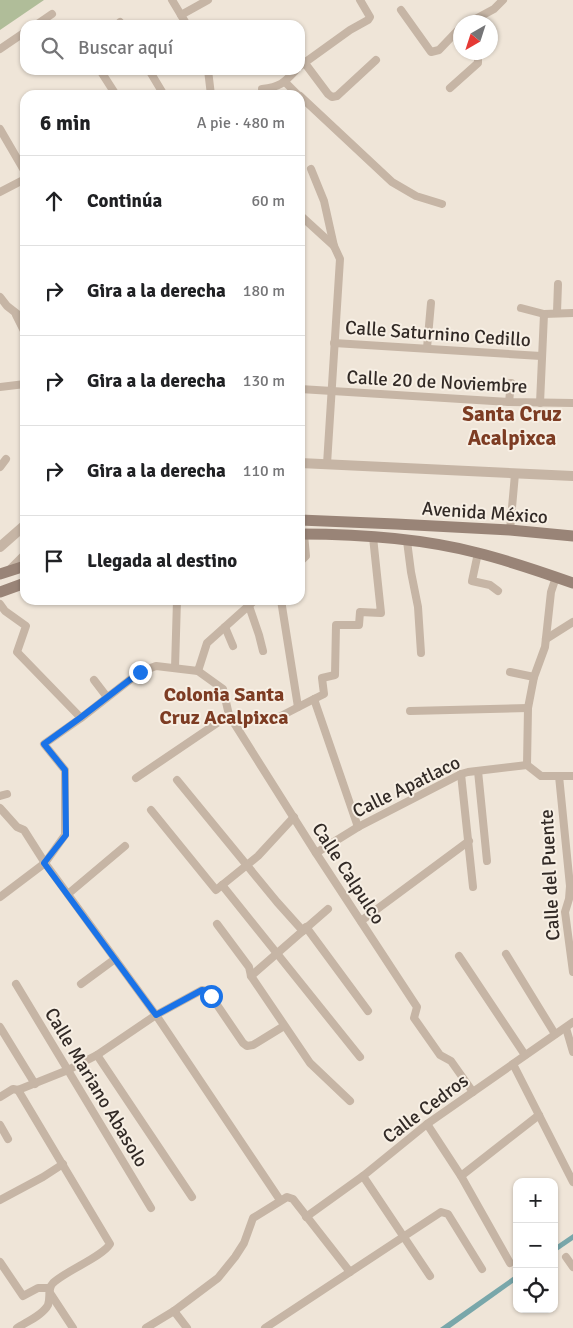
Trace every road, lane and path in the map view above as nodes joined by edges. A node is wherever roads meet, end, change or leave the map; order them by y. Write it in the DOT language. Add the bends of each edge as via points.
graph roads {
  1 [pos="172,0"];
  2 [pos="208,0"];
  3 [pos="360,0"];
  4 [pos="503,0"];
  5 [pos="402,10"];
  6 [pos="52,14"];
  7 [pos="181,15"];
  8 [pos="483,15"];
  9 [pos="43,20"];
  10 [pos="184,20"];
  11 [pos="20,35"];
  12 [pos="453,35"];
  13 [pos="0,49"];
  14 [pos="376,60"];
  15 [pos="478,60"];
  16 [pos="305,62"];
  17 [pos="305,67"];
  18 [pos="103,75"];
  19 [pos="152,75"];
  20 [pos="209,75"];
  21 [pos="291,75"];
  22 [pos="285,82"];
  23 [pos="450,88"];
  24 [pos="262,89"];
  25 [pos="113,90"];
  26 [pos="161,90"];
  27 [pos="210,90"];
  28 [pos="293,90"];
  29 [pos="305,102"];
  30 [pos="0,129"];
  31 [pos="3,141"];
  32 [pos="20,165"];
  33 [pos="311,169"];
  34 [pos="20,182"];
  35 [pos="0,192"];
  36 [pos="442,204"];
  37 [pos="305,220"];
  38 [pos="334,246"];
  39 [pos="558,284"];
  40 [pos="0,298"];
  41 [pos="431,303"];
  42 [pos="521,308"];
  43 [pos="557,312"];
  44 [pos="15,313"];
  45 [pos="573,313"];
  46 [pos="544,314"];
  47 [pos="20,316"];
  48 [pos="20,324"];
  49 [pos="334,343"];
  50 [pos="427,348"];
  51 [pos="541,356"];
  52 [pos="511,383"];
  53 [pos="20,384"];
  54 [pos="0,386"];
  55 [pos="305,390"];
  56 [pos="332,391"];
  57 [pos="509,402"];
  58 [pos="540,403"];
  59 [pos="573,403"];
  60 [pos="6,459"];
  61 [pos="305,463"];
  62 [pos="327,464"];
  63 [pos="0,467"];
  64 [pos="515,474"];
  65 [pos="573,476"];
  66 [pos="305,520"];
  67 [pos="430,526"];
  68 [pos="456,528"];
  69 [pos="20,530"];
  70 [pos="510,530"];
  71 [pos="305,534"];
  72 [pos="573,536"];
  73 [pos="372,537"];
  74 [pos="408,541"];
  75 [pos="429,543"];
  76 [pos="0,546"];
  77 [pos="454,548"];
  78 [pos="478,553"];
  79 [pos="20,558"];
  80 [pos="20,567"];
  81 [pos="3,571"];
  82 [pos="556,577"];
  83 [pos="573,583"];
  84 [pos="20,585"];
  85 [pos="498,591"];
  86 [pos="0,592"];
  87 [pos="0,604"];
  88 [pos="177,605"];
  89 [pos="283,605"];
  90 [pos="249,606"];
  91 [pos="573,622"];
  92 [pos="225,627"];
  93 [pos="546,639"];
  94 [pos="233,646"];
  95 [pos="263,651"];
  96 [pos="421,653"];
  97 [pos="175,668"];
  98 [pos="198,671"];
  99 [pos="510,672"];
  100 [pos="534,677"];
  101 [pos="94,680"];
  102 [pos="107,698"];
  103 [pos="314,698"];
  104 [pos="298,708"];
  105 [pos="528,708"];
  106 [pos="410,711"];
  107 [pos="229,715"];
  108 [pos="279,717"];
  109 [pos="80,718"];
  110 [pos="527,765"];
  111 [pos="478,771"];
  112 [pos="462,774"];
  113 [pos="559,776"];
  114 [pos="573,776"];
  115 [pos="136,778"];
  116 [pos="177,780"];
  117 [pos="0,808"];
  118 [pos="151,810"];
  119 [pos="294,816"];
  120 [pos="358,827"];
  121 [pos="469,841"];
  122 [pos="125,846"];
  123 [pos="316,853"];
  124 [pos="487,861"];
  125 [pos="44,863"];
  126 [pos="247,864"];
  127 [pos="222,885"];
  128 [pos="473,887"];
  129 [pos="68,894"];
  130 [pos="0,897"];
  131 [pos="328,909"];
  132 [pos="361,921"];
  133 [pos="217,924"];
  134 [pos="305,929"];
  135 [pos="571,945"];
  136 [pos="278,953"];
  137 [pos="506,954"];
  138 [pos="459,956"];
  139 [pos="115,959"];
  140 [pos="573,972"];
  141 [pos="251,976"];
  142 [pos="16,984"];
  143 [pos="81,984"];
  144 [pos="368,1011"];
  145 [pos="156,1015"];
  146 [pos="573,1022"];
  147 [pos="284,1026"];
  148 [pos="0,1027"];
  149 [pos="566,1028"];
  150 [pos="555,1034"];
  151 [pos="573,1052"];
  152 [pos="97,1055"];
  153 [pos="525,1055"];
  154 [pos="360,1057"];
  155 [pos="513,1064"];
  156 [pos="68,1070"];
  157 [pos="35,1084"];
  158 [pos="18,1090"];
  159 [pos="473,1092"];
  160 [pos="0,1097"];
  161 [pos="350,1100"];
  162 [pos="539,1114"];
  163 [pos="0,1124"];
  164 [pos="428,1124"];
  165 [pos="8,1139"];
  166 [pos="63,1164"];
  167 [pos="363,1176"];
  168 [pos="461,1176"];
  169 [pos="573,1182"];
  170 [pos="192,1197"];
  171 [pos="0,1200"];
  172 [pos="280,1200"];
  173 [pos="151,1208"];
  174 [pos="306,1217"];
  175 [pos="403,1236"];
  176 [pos="566,1257"];
  177 [pos="0,1262"];
  178 [pos="510,1262"];
  179 [pos="573,1266"];
  180 [pos="482,1268"];
  181 [pos="350,1272"];
  182 [pos="430,1276"];
  183 [pos="49,1291"];
  184 [pos="174,1310"];
  185 [pos="21,1327"];
  186 [pos="73,1328"];
  187 [pos="146,1328"];
  188 [pos="187,1328"];
  189 [pos="265,1328"];
  1 -- 7 [label="street"];
  2 -- 7 [label="street"];
  3 -- 16 [label="street" via="370,17 368,20"];
  4 -- 8 [label="street"];
  5 -- 12 [label="street" via="431,52 439,50"];
  6 -- 9 [label="street"];
  7 -- 10 [label="street"];
  11 -- 13 [label="street"];
  14 -- 17 [label="street" via="332,97"];
  15 -- 23 [label="street"];
  18 -- 25 [label="street"];
  19 -- 26 [label="street"];
  20 -- 27 [label="street"];
  21 -- 22 [label="street"];
  22 -- 24 [label="street"];
  22 -- 28 [label="street"];
  29 -- 36 [label="street" via="392,182 416,196"];
  30 -- 31 [label="street"];
  31 -- 32 [label="street"];
  33 -- 38 [label="street" via="324,201"];
  34 -- 35 [label="street"];
  37 -- 38 [label="street"];
  38 -- 49 [label="street" via="340,259"];
  39 -- 43 [label="street"];
  40 -- 44 [label="street"];
  41 -- 50 [label="street"];
  42 -- 46 [label="street"];
  43 -- 45 [label="street"];
  43 -- 46 [label="street"];
  44 -- 47 [label="street"];
  44 -- 48 [label="street"];
  46 -- 51 [label="street"];
  49 -- 50 [label="street, Calle Saturnino Cedillo"];
  49 -- 56 [label="street"];
  50 -- 51 [label="street, Calle Saturnino Cedillo"];
  51 -- 58 [label="street"];
  52 -- 57 [label="street"];
  53 -- 54 [label="street"];
  55 -- 56 [label="street, Calle 20 de Noviembre"];
  56 -- 57 [label="street, Calle 20 de Noviembre"];
  56 -- 62 [label="street"];
  57 -- 58 [label="street, Calle 20 de Noviembre"];
  58 -- 59 [label="street, Calle 20 de Noviembre"];
  60 -- 63 [label="street"];
  61 -- 62 [label="street"];
  62 -- 64 [label="street"];
  64 -- 65 [label="street"];
  64 -- 70 [label="street"];
  66 -- 67 [label="main road, Avenida México"];
  67 -- 68 [label="main road, Avenida México"];
  67 -- 75 [label="main road"];
  68 -- 70 [label="main road, Avenida México"];
  68 -- 77 [label="main road"];
  69 -- 76 [label="street"];
  70 -- 72 [label="main road, Avenida México"];
  71 -- 73 [label="main road"];
  73 -- 74 [label="main road"];
  73 -- 103 [label="street" via="382,614 360,612 359,625 336,625 335,675 322,678 324,694"];
  74 -- 75 [label="main road"];
  74 -- 96 [label="street"];
  75 -- 77 [label="main road"];
  77 -- 78 [label="main road"];
  78 -- 82 [label="main road"];
  78 -- 85 [label="street" via="472,581 490,585"];
  79 -- 81 [label="street"];
  80 -- 81 [label="main road"];
  82 -- 83 [label="main road"];
  82 -- 93 [label="street" via="551,592"];
  84 -- 86 [label="main road"];
  87 -- 109 [label="street" via="26,626 17,652"];
  88 -- 97 [label="street"];
  89 -- 104 [label="street"];
  90 -- 92 [label="street"];
  90 -- 95 [label="street"];
  91 -- 93 [label="street"];
  92 -- 94 [label="street"];
  92 -- 98 [label="street" via="207,643"];
  93 -- 100 [label="street"];
  97 -- 98 [label="street"];
  97 -- 102 [label="street" via="156,666 140,672"];
  98 -- 107 [label="street, Calle Calpulco" via="223,689"];
  99 -- 100 [label="street"];
  100 -- 105 [label="street"];
  101 -- 102 [label="street"];
  102 -- 109 [label="street"];
  103 -- 104 [label="street"];
  103 -- 120 [label="street"];
  104 -- 108 [label="street"];
  105 -- 106 [label="street"];
  105 -- 110 [label="street"];
  107 -- 115 [label="street"];
  107 -- 119 [label="street, Calle Calpulco"];
  109 -- 125 [label="street" via="44,744 65,770 66,835"];
  110 -- 111 [label="street, Calle Apatlaco"];
  110 -- 113 [label="street" via="541,776"];
  111 -- 112 [label="street, Calle Apatlaco"];
  111 -- 124 [label="street"];
  112 -- 120 [label="street, Calle Apatlaco"];
  112 -- 121 [label="street"];
  113 -- 114 [label="street"];
  113 -- 135 [label="street, Calle del Puente" via="569,870 569,899 565,912"];
  116 -- 126 [label="street"];
  117 -- 125 [label="street" via="16,827 24,830"];
  118 -- 127 [label="street" via="216,890"];
  119 -- 123 [label="street, Calle Calpulco"];
  119 -- 126 [label="street"];
  120 -- 123 [label="street, Calle Apatlaco"];
  121 -- 128 [label="street"];
  121 -- 132 [label="street"];
  122 -- 129 [label="street"];
  123 -- 132 [label="street, Calle Calpulco"];
  125 -- 129 [label="street"];
  125 -- 130 [label="street"];
  126 -- 127 [label="street"];
  126 -- 134 [label="street" via="276,902"];
  127 -- 136 [label="street"];
  129 -- 139 [label="street"];
  131 -- 134 [label="street"];
  132 -- 159 [label="street, Calle Calpulco" via="417,1007 414,1018"];
  133 -- 141 [label="street" via="250,967"];
  134 -- 136 [label="street"];
  134 -- 144 [label="street"];
  135 -- 140 [label="street, Calle del Puente"];
  136 -- 141 [label="street"];
  136 -- 154 [label="street"];
  137 -- 150 [label="street"];
  138 -- 153 [label="street"];
  139 -- 143 [label="street"];
  139 -- 145 [label="street"];
  141 -- 147 [label="street"];
  142 -- 156 [label="street, Calle Mariano Abasolo"];
  145 -- 147 [label="street" via="202,990 207,991 248,1046"];
  145 -- 152 [label="street"];
  145 -- 172 [label="street"];
  146 -- 149 [label="street"];
  147 -- 161 [label="street" via="310,1063"];
  148 -- 157 [label="street"];
  149 -- 150 [label="street, Calle Cedros"];
  149 -- 151 [label="street"];
  150 -- 153 [label="street, Calle Cedros"];
  152 -- 156 [label="street"];
  152 -- 170 [label="street"];
  153 -- 155 [label="street, Calle Cedros"];
  155 -- 159 [label="street, Calle Cedros"];
  155 -- 162 [label="street"];
  156 -- 157 [label="street"];
  156 -- 173 [label="street, Calle Mariano Abasolo"];
  157 -- 158 [label="street"];
  158 -- 160 [label="street" via="13,1089"];
  158 -- 166 [label="street"];
  159 -- 164 [label="street, Calle Cedros"];
  162 -- 168 [label="street"];
  162 -- 169 [label="street"];
  163 -- 165 [label="street"];
  164 -- 167 [label="street, Calle Cedros"];
  164 -- 168 [label="street"];
  166 -- 171 [label="street"];
  166 -- 183 [label="street" via="110,1244 68,1271"];
  167 -- 174 [label="street, Calle Cedros"];
  167 -- 175 [label="street"];
  168 -- 178 [label="street"];
  172 -- 174 [label="street" via="293,1199"];
  172 -- 184 [label="street" via="254,1218 244,1243 218,1278"];
  174 -- 181 [label="street"];
  175 -- 180 [label="street" via="444,1212"];
  175 -- 181 [label="street"];
  175 -- 182 [label="street"];
  176 -- 179 [label="street"];
  177 -- 183 [label="street" via="23,1296 38,1288"];
  181 -- 189 [label="street"];
  183 -- 185 [label="street" via="48,1305"];
  183 -- 186 [label="street"];
  184 -- 187 [label="street"];
  184 -- 188 [label="street"];
}
